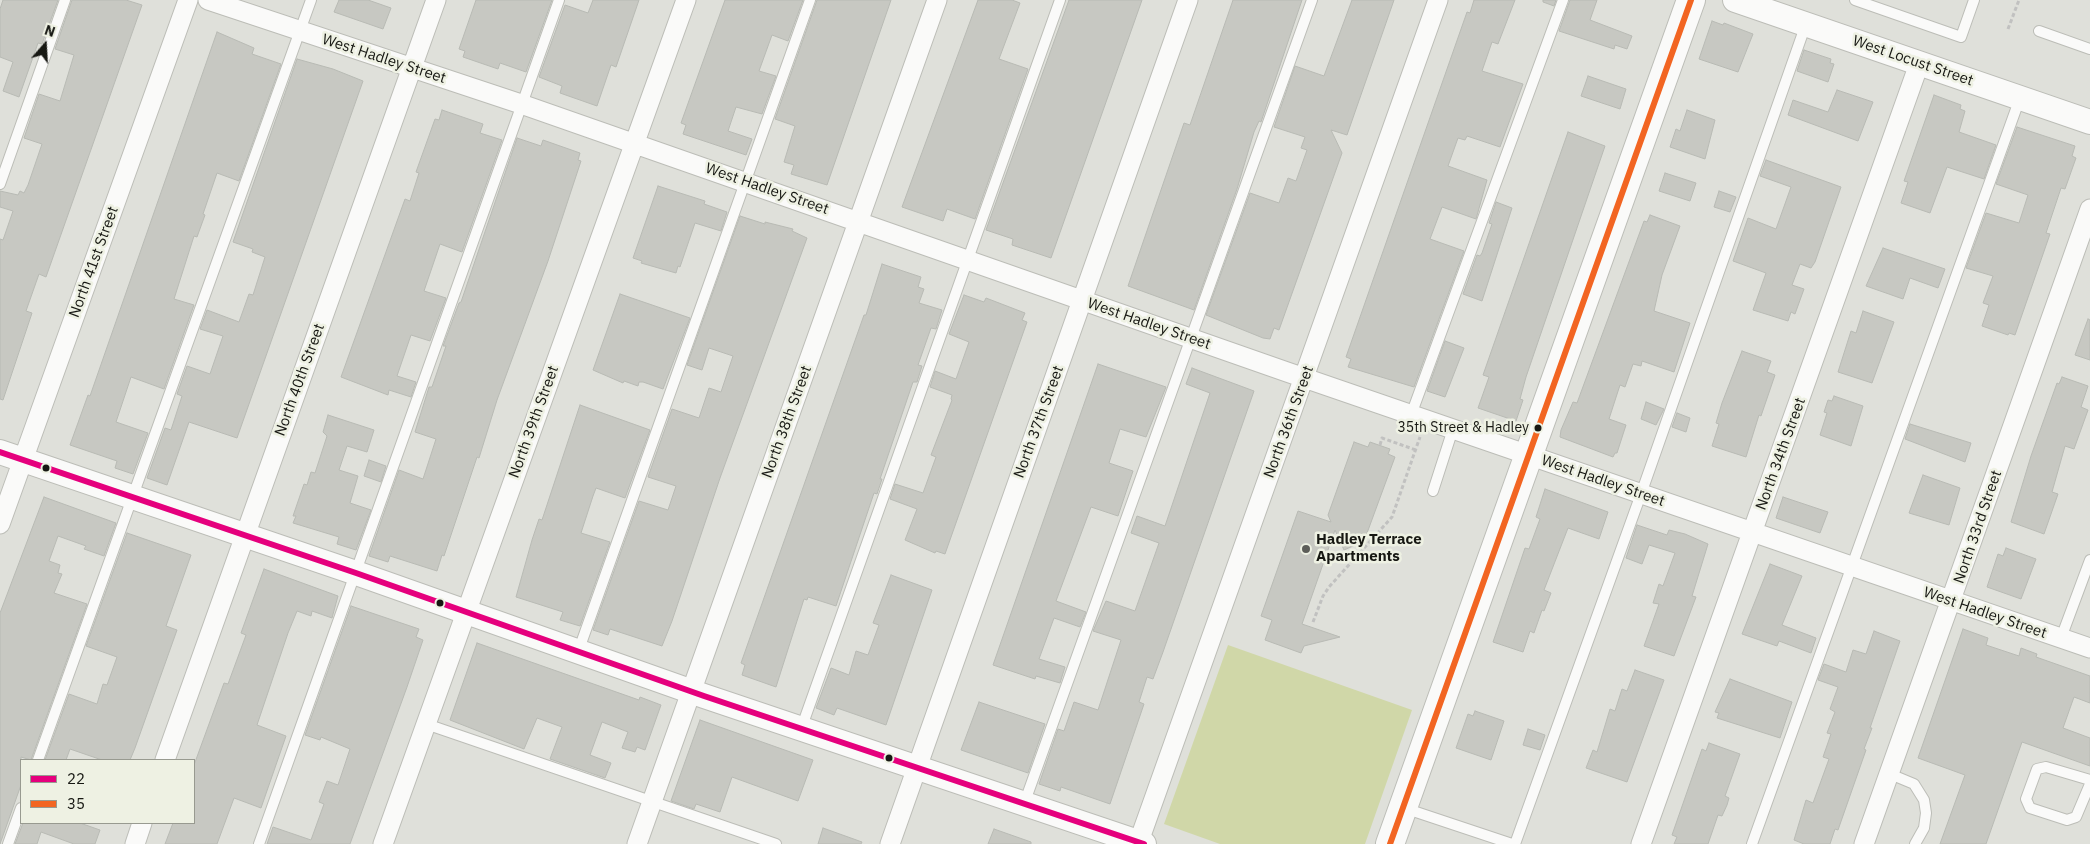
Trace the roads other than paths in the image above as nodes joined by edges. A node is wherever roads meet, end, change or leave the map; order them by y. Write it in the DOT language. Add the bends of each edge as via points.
graph roads {
  1 [pos="65,0"];
  2 [pos="188,0"];
  3 [pos="208,0"];
  4 [pos="311,0"];
  5 [pos="436,0"];
  6 [pos="559,0"];
  7 [pos="686,0"];
  8 [pos="810,0"];
  9 [pos="937,0"];
  10 [pos="1060,0"];
  11 [pos="1188,0"];
  12 [pos="1312,0"];
  13 [pos="1438,0"];
  14 [pos="1563,0"];
  15 [pos="1691,0"];
  16 [pos="1735,0"];
  17 [pos="1855,0"];
  18 [pos="1974,0"];
  19 [pos="1806,24"];
  20 [pos="300,31"];
  21 [pos="2039,31"];
  22 [pos="2090,49"];
  23 [pos="1919,64"];
  24 [pos="412,68"];
  25 [pos="2020,98"];
  26 [pos="521,104"];
  27 [pos="2090,122"];
  28 [pos="635,144"];
  29 [pos="746,182"];
  30 [pos="0,184"];
  31 [pos="2090,209"];
  32 [pos="859,221"];
  33 [pos="968,260"];
  34 [pos="1082,301"];
  35 [pos="1191,339"];
  36 [pos="1305,378"];
  37 [pos="1411,415"];
  38 [pos="1453,429"];
  39 [pos="0,452"];
  40 [pos="1529,455"];
  41 [pos="24,460"];
  42 [pos="1433,491"];
  43 [pos="1641,494"];
  44 [pos="133,497"];
  45 [pos="0,524"];
  46 [pos="1753,534"];
  47 [pos="244,536"];
  48 [pos="2090,560"];
  49 [pos="1852,567"];
  50 [pos="356,573"];
  51 [pos="1952,601"];
  52 [pos="465,612"];
  53 [pos="2061,638"];
  54 [pos="2090,648"];
  55 [pos="578,652"];
  56 [pos="689,691"];
  57 [pos="426,724"];
  58 [pos="801,729"];
  59 [pos="38,759"];
  60 [pos="165,759"];
  61 [pos="917,768"];
  62 [pos="1890,774"];
  63 [pos="2090,780"];
  64 [pos="2090,784"];
  65 [pos="652,801"];
  66 [pos="1024,804"];
  67 [pos="1403,808"];
  68 [pos="20,811"];
  69 [pos="142,824"];
  70 [pos="758,841"];
  71 [pos="1140,843"];
  72 [pos="8,844"];
  73 [pos="135,844"];
  74 [pos="259,844"];
  75 [pos="383,844"];
  76 [pos="637,844"];
  77 [pos="776,844"];
  78 [pos="890,844"];
  79 [pos="1390,844"];
  80 [pos="1514,844"];
  81 [pos="1641,844"];
  82 [pos="1752,844"];
  83 [pos="1864,844"];
  84 [pos="1915,844"];
  1 -- 30 [label="lane"];
  2 -- 41 [label="street, North 41st Street"];
  3 -- 20 [label="street, West Hadley Street"];
  4 -- 20 [label="lane"];
  5 -- 24 [label="street, North 40th Street"];
  6 -- 26 [label="lane"];
  7 -- 28 [label="street, North 39th Street"];
  8 -- 29 [label="lane"];
  9 -- 32 [label="street, North 38th Street"];
  10 -- 33 [label="lane"];
  11 -- 34 [label="street, North 37th Street"];
  12 -- 35 [label="lane"];
  13 -- 36 [label="street, North 36th Street"];
  14 -- 37 [label="lane"];
  15 -- 40 [label="main road"];
  16 -- 19 [label="street, West Locust Street"];
  17 -- 18 [label="lane" via="1961,37"];
  19 -- 23 [label="street, West Locust Street"];
  19 -- 43 [label="lane"];
  20 -- 24 [label="street, West Hadley Street"];
  20 -- 44 [label="lane"];
  21 -- 22 [label="lane"];
  23 -- 25 [label="street, West Locust Street"];
  23 -- 46 [label="street, North 34th Street"];
  24 -- 26 [label="street, West Hadley Street"];
  24 -- 47 [label="street, North 40th Street"];
  25 -- 27 [label="street, West Locust Street"];
  25 -- 49 [label="lane"];
  26 -- 28 [label="street, West Hadley Street"];
  26 -- 50 [label="lane"];
  28 -- 29 [label="street, West Hadley Street"];
  28 -- 52 [label="street, North 39th Street"];
  29 -- 32 [label="street, West Hadley Street"];
  29 -- 55 [label="lane"];
  31 -- 51 [label="street, North 33rd Street"];
  32 -- 33 [label="street, West Hadley Street"];
  32 -- 56 [label="street, North 38th Street"];
  33 -- 34 [label="street, West Hadley Street"];
  33 -- 58 [label="lane"];
  34 -- 35 [label="street, West Hadley Street"];
  34 -- 61 [label="street, North 37th Street"];
  35 -- 36 [label="street, West Hadley Street"];
  35 -- 66 [label="lane"];
  36 -- 37 [label="street, West Hadley Street"];
  36 -- 71 [label="street, North 36th Street"];
  37 -- 38 [label="street, West Hadley Street"];
  38 -- 40 [label="street, West Hadley Street"];
  38 -- 42 [label="lane"];
  39 -- 41 [label="street"];
  40 -- 43 [label="street, West Hadley Street"];
  40 -- 67 [label="main road"];
  41 -- 44 [label="street"];
  41 -- 45 [label="street, North 41st Street"];
  43 -- 46 [label="street, West Hadley Street"];
  43 -- 80 [label="lane"];
  44 -- 47 [label="street"];
  44 -- 59 [label="lane"];
  46 -- 49 [label="street, West Hadley Street"];
  46 -- 81 [label="street, North 34th Street"];
  47 -- 50 [label="street"];
  47 -- 60 [label="street, North 40th Street"];
  48 -- 53 [label="lane"];
  49 -- 51 [label="street, West Hadley Street"];
  49 -- 82 [label="lane"];
  50 -- 52 [label="street"];
  50 -- 74 [label="lane"];
  51 -- 53 [label="street, West Hadley Street"];
  51 -- 62 [label="street, North 33rd Street"];
  52 -- 55 [label="street"];
  52 -- 57 [label="street, North 39th Street"];
  53 -- 54 [label="street, West Hadley Street"];
  55 -- 56 [label="street"];
  56 -- 58 [label="street"];
  56 -- 65 [label="street, North 38th Street"];
  57 -- 65 [label="lane"];
  57 -- 75 [label="street, North 39th Street"];
  58 -- 61 [label="street"];
  61 -- 66 [label="street"];
  61 -- 78 [label="street, North 37th Street"];
  62 -- 83 [label="street, North 33rd Street"];
  62 -- 84 [label="lane" via="1914,784 1924,800 1924,828"];
  63 -- 64 [label="lane" via="2046,767 2037,769 2026,799 2030,808 2067,820 2076,817"];
  65 -- 70 [label="lane"];
  65 -- 76 [label="street, North 38th Street"];
  66 -- 71 [label="street"];
  67 -- 79 [label="main road"];
  67 -- 80 [label="lane"];
  68 -- 72 [label="lane"];
  69 -- 73 [label="street"];
  70 -- 77 [label="lane"];
}
